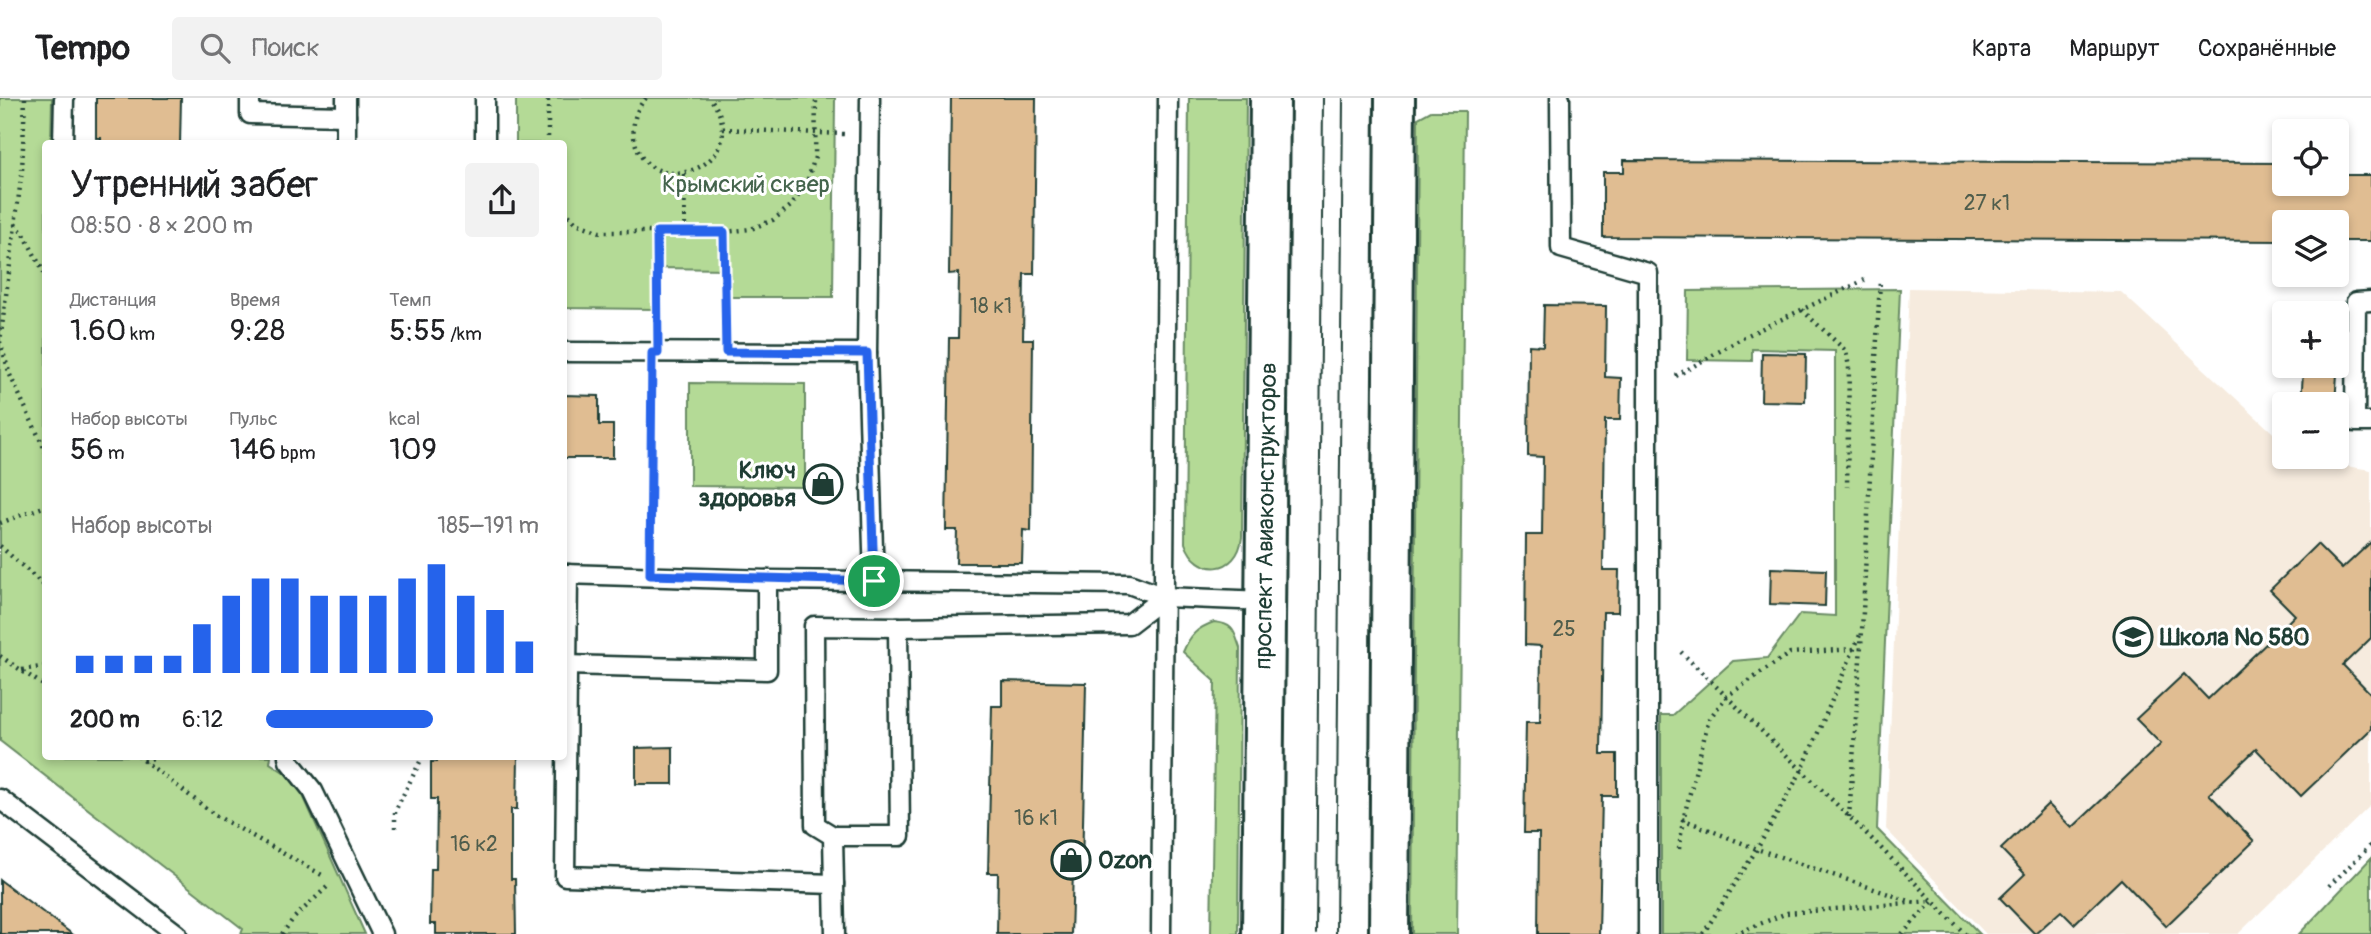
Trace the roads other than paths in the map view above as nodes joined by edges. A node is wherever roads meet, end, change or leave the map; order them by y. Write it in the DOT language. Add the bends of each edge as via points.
graph roads {
  1 [pos="64,98"];
  2 [pos="250,98"];
  3 [pos="485,98"];
  4 [pos="870,98"];
  5 [pos="1168,98"];
  6 [pos="1270,98"];
  7 [pos="1395,98"];
  8 [pos="1560,98"];
  9 [pos="346,107"];
  10 [pos="63,140"];
  11 [pos="346,140"];
  12 [pos="485,140"];
  13 [pos="2371,301"];
  14 [pos="567,352"];
  15 [pos="867,353"];
  16 [pos="2371,422"];
  17 [pos="567,574"];
  18 [pos="767,579"];
  19 [pos="874,581"];
  20 [pos="1164,597"];
  21 [pos="1265,601"];
  22 [pos="898,627"];
  23 [pos="567,666"];
  24 [pos="289,760"];
  25 [pos="565,760"];
  26 [pos="0,799"];
  27 [pos="833,836"];
  28 [pos="834,884"];
  29 [pos="177,934"];
  30 [pos="382,934"];
  31 [pos="835,934"];
  32 [pos="1161,934"];
  33 [pos="1262,934"];
  34 [pos="1389,934"];
  35 [pos="1648,934"];
  1 -- 10 [label="lane"];
  2 -- 9 [label="lane" via="250,114"];
  3 -- 12 [label="lane"];
  4 -- 15 [label="lane"];
  5 -- 20 [label="lane"];
  6 -- 21 [label="street, проспект Авиаконструкторов"];
  7 -- 34 [label="street"];
  8 -- 35 [label="lane" via="1560,248 1648,273"];
  9 -- 11 [label="lane"];
  13 -- 16 [label="lane" via="2356,302 2355,408 2355,422"];
  14 -- 15 [label="lane"];
  15 -- 19 [label="lane"];
  17 -- 18 [label="lane"];
  18 -- 19 [label="lane"];
  18 -- 23 [label="lane" via="767,670"];
  19 -- 20 [label="lane" via="1129,584"];
  20 -- 21 [label="lane"];
  20 -- 22 [label="lane" via="1129,624"];
  20 -- 32 [label="lane"];
  21 -- 33 [label="street, проспект Авиаконструкторов"];
  22 -- 27 [label="lane" via="900,835"];
  22 -- 27 [label="lane" via="814,626 815,825"];
  24 -- 30 [label="lane" via="313,791"];
  25 -- 28 [label="lane" via="565,876"];
  26 -- 29 [label="lane"];
  27 -- 28 [label="lane"];
  28 -- 31 [label="lane"];
}
